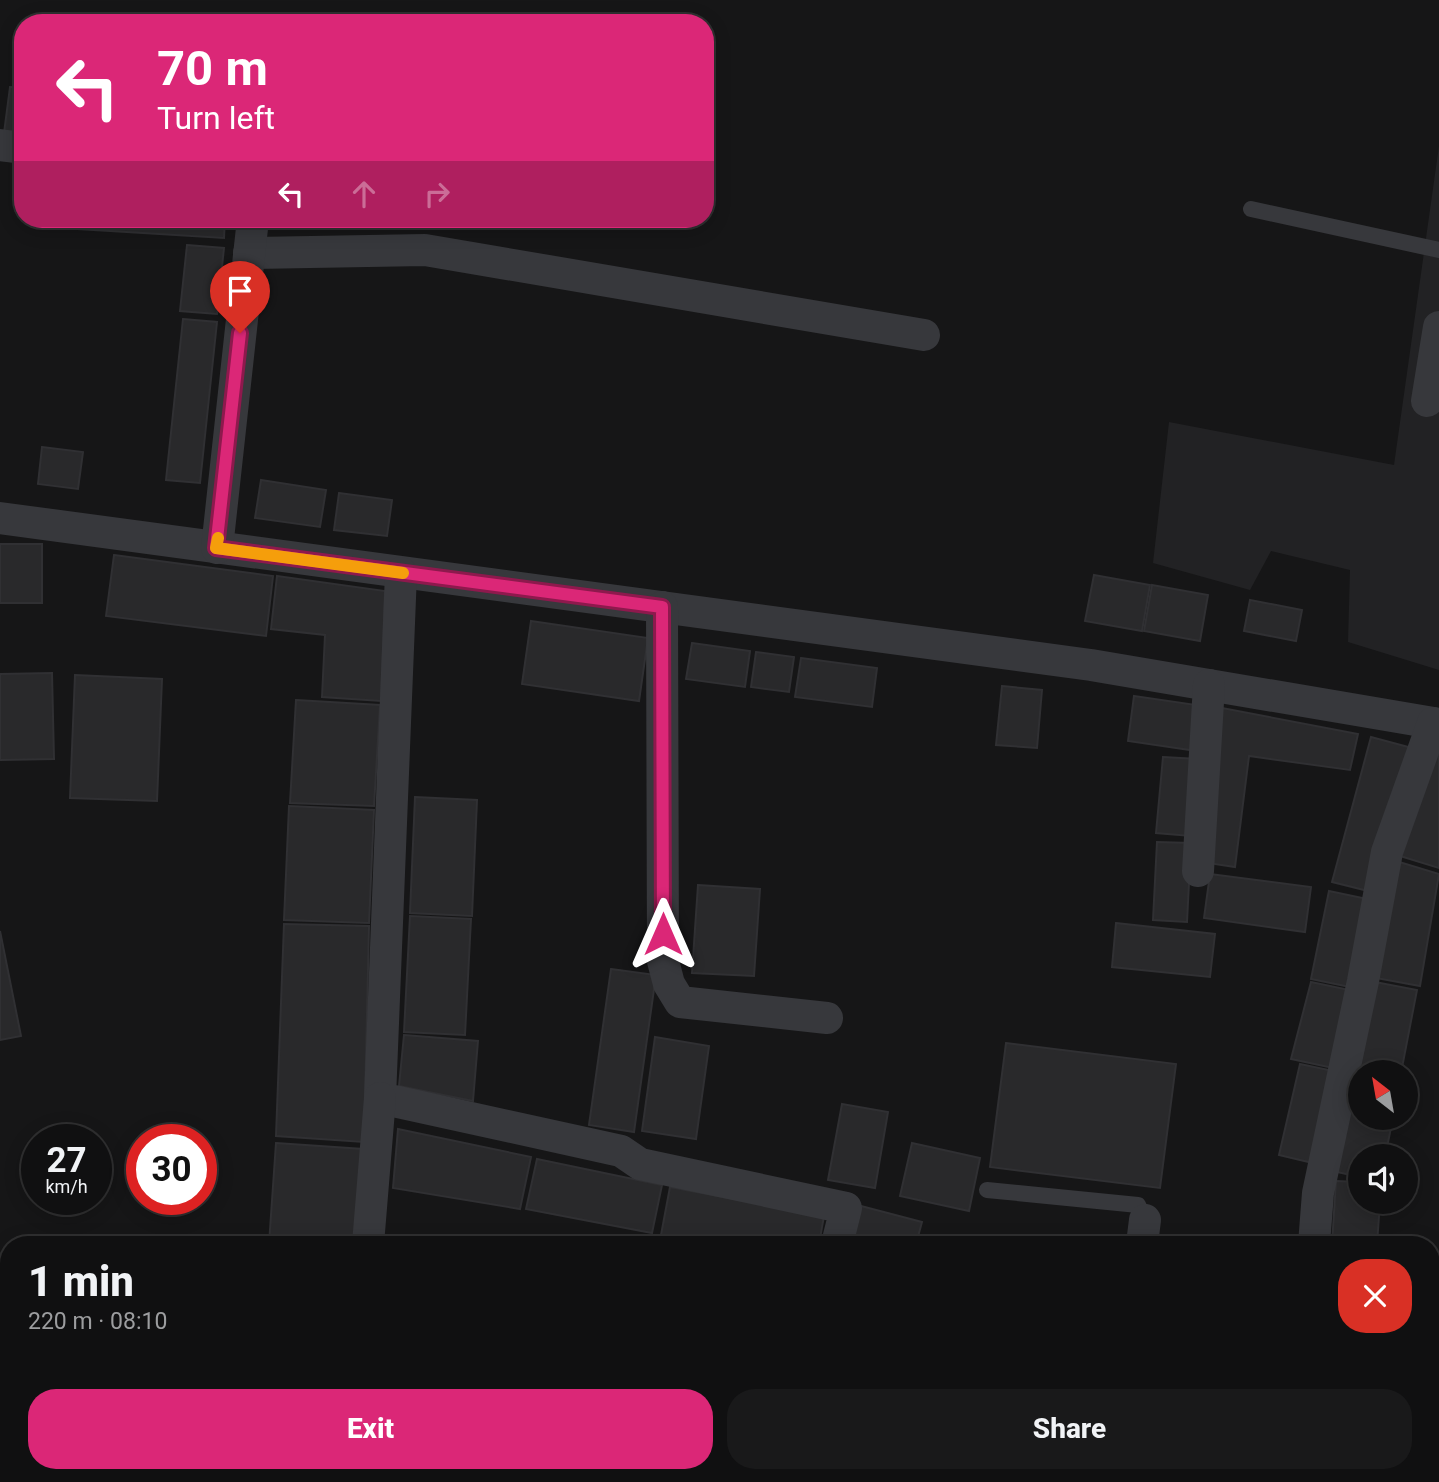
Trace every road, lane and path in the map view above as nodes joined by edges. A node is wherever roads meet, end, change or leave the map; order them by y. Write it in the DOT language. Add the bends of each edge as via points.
graph roads {
  1 [pos="1251,209"];
  2 [pos="252,228"];
  3 [pos="1439,250"];
  4 [pos="249,253"];
  5 [pos="1439,327"];
  6 [pos="923,335"];
  7 [pos="1427,401"];
  8 [pos="0,518"];
  9 [pos="216,548"];
  10 [pos="401,573"];
  11 [pos="662,607"];
  12 [pos="1209,685"];
  13 [pos="1436,723"];
  14 [pos="1198,872"];
  15 [pos="827,1018"];
  16 [pos="380,1098"];
  17 [pos="987,1189"];
  18 [pos="1143,1232"];
  19 [pos="370,1236"];
  20 [pos="839,1236"];
  21 [pos="1315,1236"];
  1 -- 3 [label="lane"];
  2 -- 4 [label="street"];
  4 -- 6 [label="street" via="425,250"];
  4 -- 9 [label="street"];
  5 -- 7 [label="street"];
  8 -- 9 [label="street"];
  9 -- 10 [label="street"];
  10 -- 11 [label="street"];
  10 -- 16 [label="street"];
  11 -- 12 [label="street"];
  11 -- 15 [label="street" via="663,961 668,984 680,1002"];
  12 -- 13 [label="street"];
  12 -- 14 [label="street"];
  13 -- 21 [label="street" via="1387,852 1318,1194"];
  16 -- 19 [label="street"];
  16 -- 20 [label="street" via="621,1151 640,1164 846,1208"];
  17 -- 18 [label="lane" via="1138,1205"];
}
